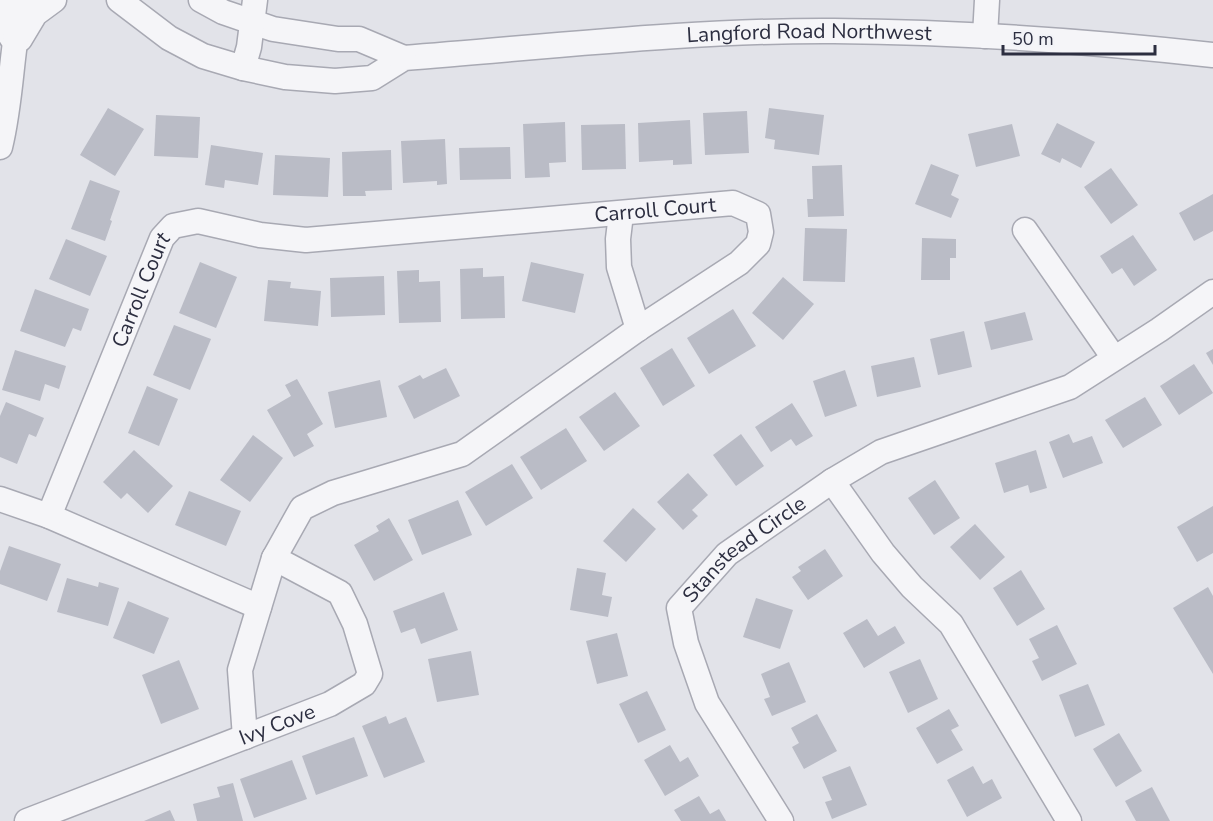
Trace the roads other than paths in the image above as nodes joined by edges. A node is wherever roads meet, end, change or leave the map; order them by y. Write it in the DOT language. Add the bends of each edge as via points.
graph roads {
  1 [pos="4,0"];
  2 [pos="22,0"];
  3 [pos="54,0"];
  4 [pos="201,0"];
  5 [pos="987,0"];
  6 [pos="117,1"];
  7 [pos="254,11"];
  8 [pos="985,36"];
  9 [pos="14,48"];
  10 [pos="1213,55"];
  11 [pos="405,58"];
  12 [pos="243,68"];
  13 [pos="0,147"];
  14 [pos="621,214"];
  15 [pos="1025,230"];
  16 [pos="1213,292"];
  17 [pos="638,329"];
  18 [pos="1114,358"];
  19 [pos="832,481"];
  20 [pos="0,499"];
  21 [pos="49,516"];
  22 [pos="274,558"];
  23 [pos="259,607"];
  24 [pos="244,737"];
  25 [pos="27,821"];
  26 [pos="781,821"];
  27 [pos="1069,821"];
  1 -- 9 [label="street"];
  2 -- 9 [label="street"];
  3 -- 9 [label="street" via="35,14"];
  4 -- 7 [label="street, Langford Road Northwest" via="223,12"];
  5 -- 8 [label="street"];
  6 -- 12 [label="street, Langford Road Northwest" via="169,38 203,56"];
  7 -- 11 [label="street, Langford Road Northwest" via="284,31 359,39"];
  7 -- 12 [label="street"];
  8 -- 10 [label="street, Langford Road Northwest"];
  8 -- 11 [label="street, Langford Road Northwest" via="833,31 703,36"];
  9 -- 13 [label="street"];
  11 -- 12 [label="street, Langford Road Northwest" via="372,78 335,81 285,77"];
  14 -- 17 [label="street" via="619,267"];
  14 -- 17 [label="street, Carroll Court" via="733,203 759,214 758,244 739,263"];
  14 -- 21 [label="street, Carroll Court" via="306,240 260,235 198,221 173,226 162,238"];
  15 -- 18 [label="street"];
  16 -- 18 [label="street, Stanstead Circle"];
  17 -- 22 [label="street, Carroll Court" via="462,454 333,492 302,508"];
  18 -- 19 [label="street, Stanstead Circle" via="1070,387 881,452"];
  19 -- 26 [label="street, Stanstead Circle" via="727,554 679,608 686,643 707,703"];
  19 -- 27 [label="street" via="883,553 951,624"];
  20 -- 21 [label="street"];
  21 -- 23 [label="street"];
  22 -- 23 [label="street, Carroll Court"];
  22 -- 24 [label="street, Ivy Cove" via="340,592 356,624 370,674 364,684 330,704"];
  23 -- 24 [label="street, Carroll Court" via="240,670"];
  24 -- 25 [label="street, Ivy Cove"];
}
